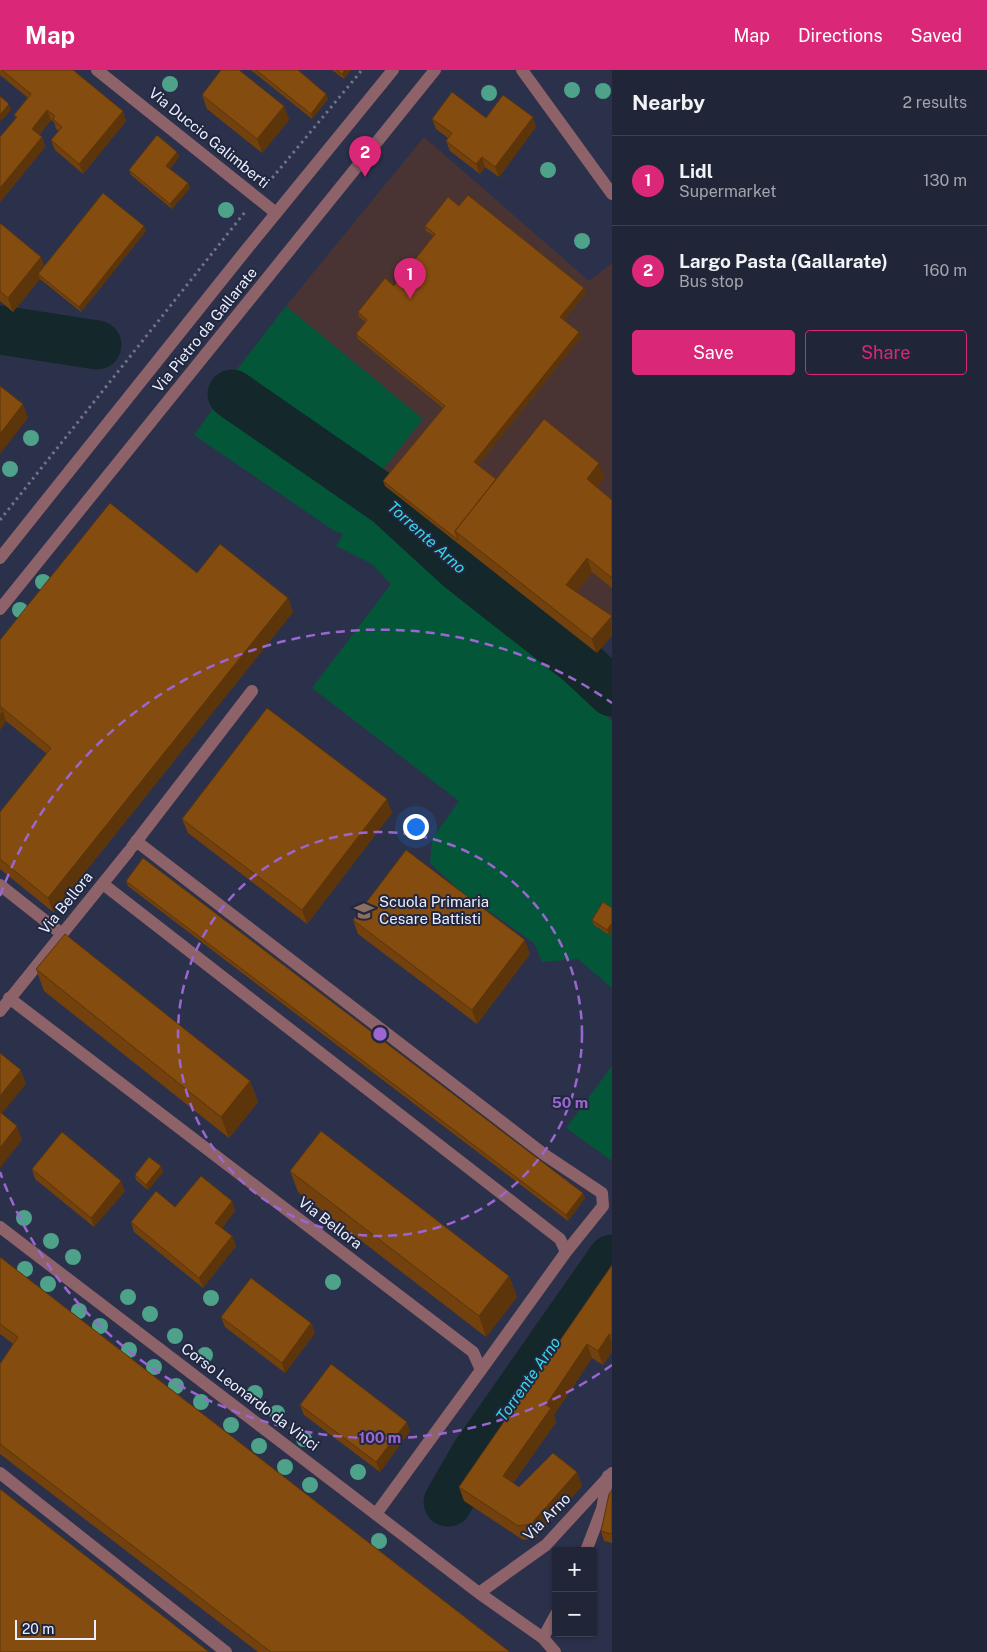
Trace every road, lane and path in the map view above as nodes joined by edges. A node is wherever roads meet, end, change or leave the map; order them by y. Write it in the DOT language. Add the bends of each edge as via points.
graph roads {
  1 [pos="97,70"];
  2 [pos="362,70"];
  3 [pos="393,70"];
  4 [pos="434,70"];
  5 [pos="522,70"];
  6 [pos="612,194"];
  7 [pos="256,197"];
  8 [pos="276,213"];
  9 [pos="0,520"];
  10 [pos="0,558"];
  11 [pos="0,609"];
  12 [pos="252,691"];
  13 [pos="133,846"];
  14 [pos="103,884"];
  15 [pos="0,885"];
  16 [pos="62,934"];
  17 [pos="9,998"];
  18 [pos="0,1011"];
  19 [pos="0,1228"];
  20 [pos="566,1252"];
  21 [pos="481,1370"];
  22 [pos="0,1472"];
  23 [pos="610,1475"];
  24 [pos="376,1514"];
  25 [pos="588,1547"];
  26 [pos="480,1593"];
  27 [pos="552,1621"];
  28 [pos="543,1638"];
  29 [pos="226,1652"];
  30 [pos="555,1652"];
  1 -- 7 [label="street, Via Duccio Galimberti"];
  2 -- 7 [label="path"];
  3 -- 8 [label="street, Via Pietro da Gallarate"];
  4 -- 11 [label="street, Via Pietro da Gallarate"];
  5 -- 6 [label="street"];
  7 -- 8 [label="street, Via Duccio Galimberti"];
  7 -- 9 [label="path"];
  8 -- 10 [label="street, Via Pietro da Gallarate"];
  12 -- 13 [label="street, Via Bellora"];
  13 -- 14 [label="street, Via Bellora"];
  13 -- 20 [label="street" via="545,1155 602,1193 603,1206"];
  14 -- 16 [label="street, Via Bellora"];
  14 -- 20 [label="street" via="560,1239"];
  15 -- 16 [label="street"];
  16 -- 17 [label="street, Via Bellora"];
  17 -- 18 [label="street, Via Bellora"];
  17 -- 21 [label="street, Via Bellora" via="473,1352"];
  19 -- 24 [label="street, Corso Leonardo da Vinci"];
  20 -- 21 [label="street"];
  21 -- 24 [label="street"];
  22 -- 29 [label="street"];
  23 -- 25 [label="street, Via Arno"];
  23 -- 26 [label="street, Via Arno" via="546,1545"];
  24 -- 26 [label="street, Corso Leonardo da Vinci"];
  26 -- 28 [label="street, Corso Leonardo da Vinci"];
  27 -- 28 [label="street"];
  28 -- 30 [label="street, Corso Leonardo da Vinci"];
}
